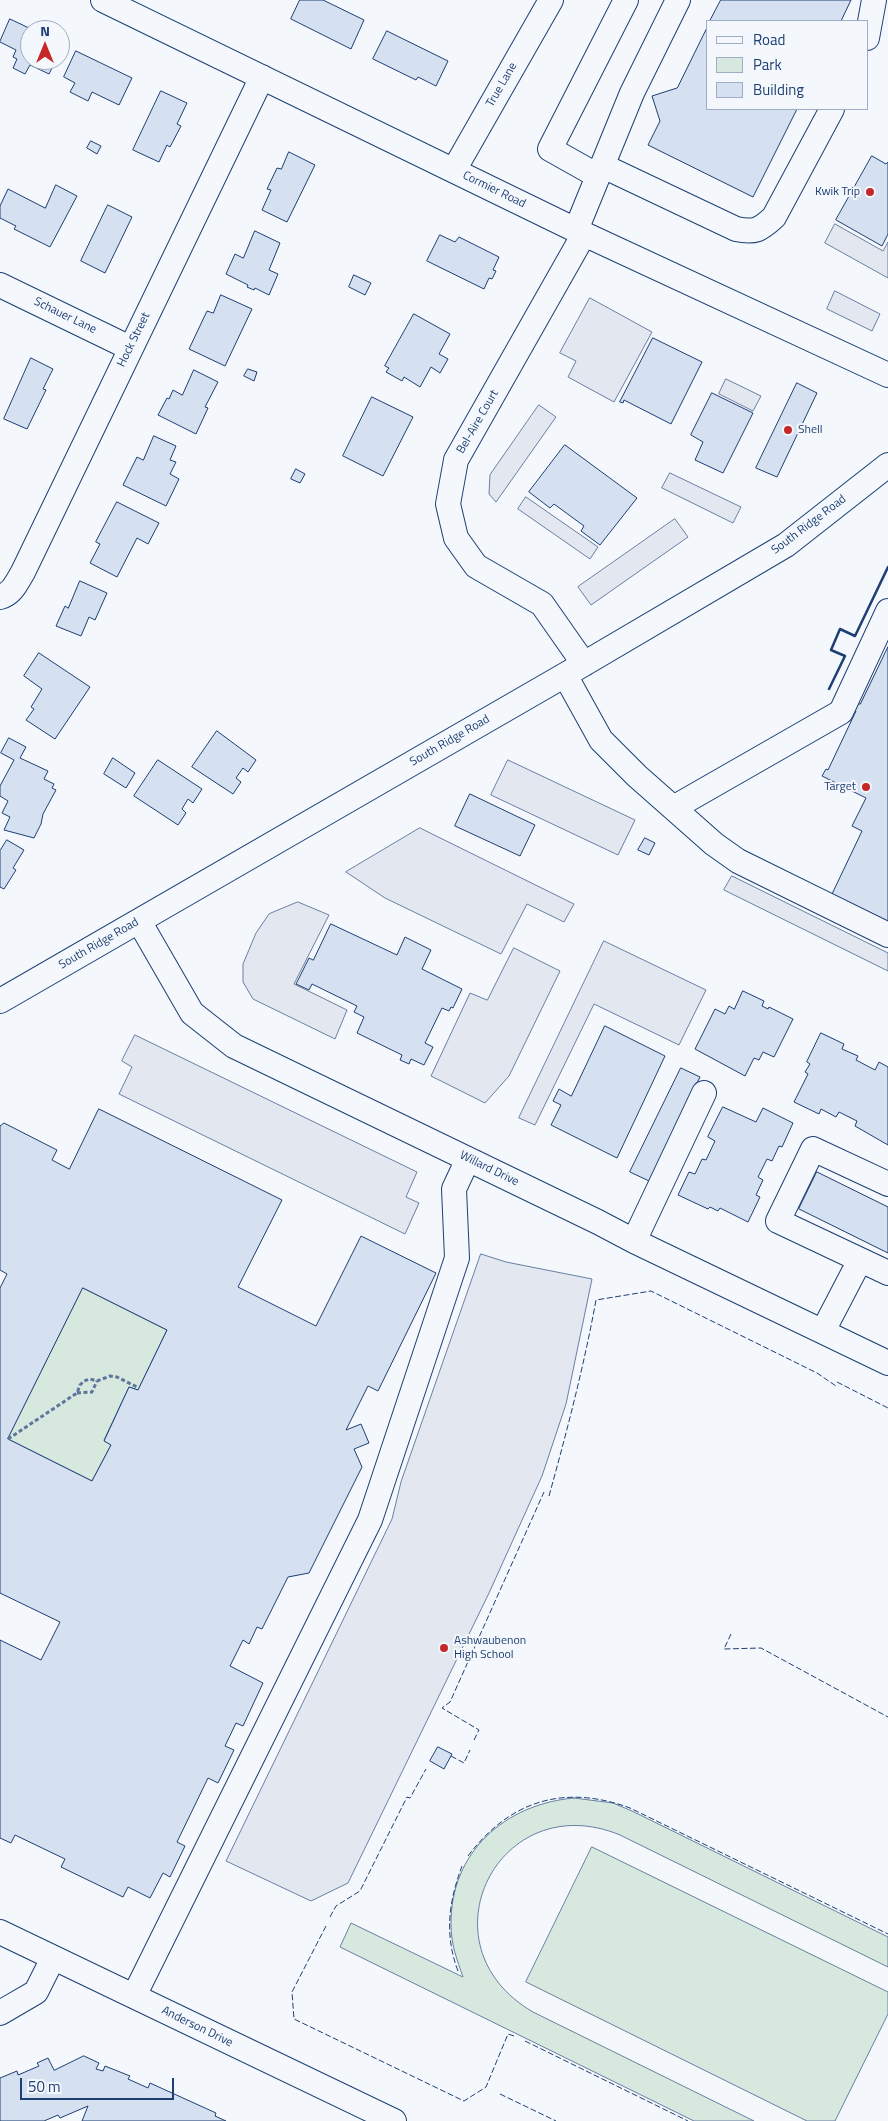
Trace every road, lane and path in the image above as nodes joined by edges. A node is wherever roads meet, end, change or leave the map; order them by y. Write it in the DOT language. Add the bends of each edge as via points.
graph roads {
  1 [pos="103,0"];
  2 [pos="551,0"];
  3 [pos="626,0"];
  4 [pos="678,0"];
  5 [pos="874,0"];
  6 [pos="868,33"];
  7 [pos="262,77"];
  8 [pos="831,110"];
  9 [pos="454,170"];
  10 [pos="600,171"];
  11 [pos="580,232"];
  12 [pos="0,285"];
  13 [pos="130,348"];
  14 [pos="888,374"];
  15 [pos="888,465"];
  16 [pos="0,597"];
  17 [pos="888,611"];
  18 [pos="574,670"];
  19 [pos="675,808"];
  20 [pos="139,921"];
  21 [pos="888,935"];
  22 [pos="0,1001"];
  23 [pos="704,1093"];
  24 [pos="468,1159"];
  25 [pos="888,1184"];
  26 [pos="634,1241"];
  27 [pos="860,1260"];
  28 [pos="888,1273"];
  29 [pos="823,1331"];
  30 [pos="888,1363"];
  31 [pos="97,1381"];
  32 [pos="139,1388"];
  33 [pos="77,1393"];
  34 [pos="8,1439"];
  35 [pos="0,1932"];
  36 [pos="54,1958"];
  37 [pos="134,1996"];
  38 [pos="0,2013"];
  39 [pos="394,2121"];
  1 -- 7 [label="street, Cormier Road"];
  2 -- 9 [label="street, True Lane"];
  3 -- 10 [label="street" via="550,149"];
  4 -- 10 [label="street, Bel-Aire Court" via="632,93"];
  5 -- 6 [label="street"];
  7 -- 9 [label="street, Cormier Road"];
  7 -- 13 [label="street, Hock Street"];
  8 -- 10 [label="street" via="774,218 761,229 748,232 736,229"];
  9 -- 11 [label="street, Cormier Road"];
  10 -- 11 [label="street, Bel-Aire Court"];
  11 -- 14 [label="street, Cormier Road"];
  11 -- 18 [label="street, Bel-Aire Court" via="456,460 448,504 456,538 476,566 542,604"];
  12 -- 13 [label="street, Schauer Lane"];
  13 -- 16 [label="street, Hock Street" via="23,572 14,587"];
  15 -- 18 [label="street, South Ridge Road" via="786,545"];
  17 -- 19 [label="street" via="841,712"];
  18 -- 19 [label="street, Bel-Aire Court" via="601,740"];
  18 -- 20 [label="street, South Ridge Road"];
  19 -- 21 [label="street, Bel-Aire Court" via="738,861"];
  20 -- 22 [label="street, South Ridge Road"];
  20 -- 24 [label="street, Willard Drive" via="192,1013 234,1046"];
  23 -- 26 [label="street"];
  24 -- 26 [label="street, Willard Drive"];
  24 -- 37 [label="street" via="454,1189 457,1258 370,1520"];
  25 -- 27 [label="street" via="813,1149 778,1221"];
  26 -- 29 [label="street, Willard Drive"];
  27 -- 28 [label="street"];
  27 -- 29 [label="street"];
  29 -- 30 [label="street, Willard Drive"];
  31 -- 32 [label="path" via="117,1376"];
  31 -- 33 [label="path" via="92,1392"];
  31 -- 33 [label="path" via="84,1381"];
  33 -- 34 [label="path"];
  35 -- 36 [label="street, Anderson Drive"];
  36 -- 37 [label="street, Anderson Drive"];
  36 -- 38 [label="street" via="36,1992"];
  37 -- 39 [label="street, Anderson Drive"];
}
